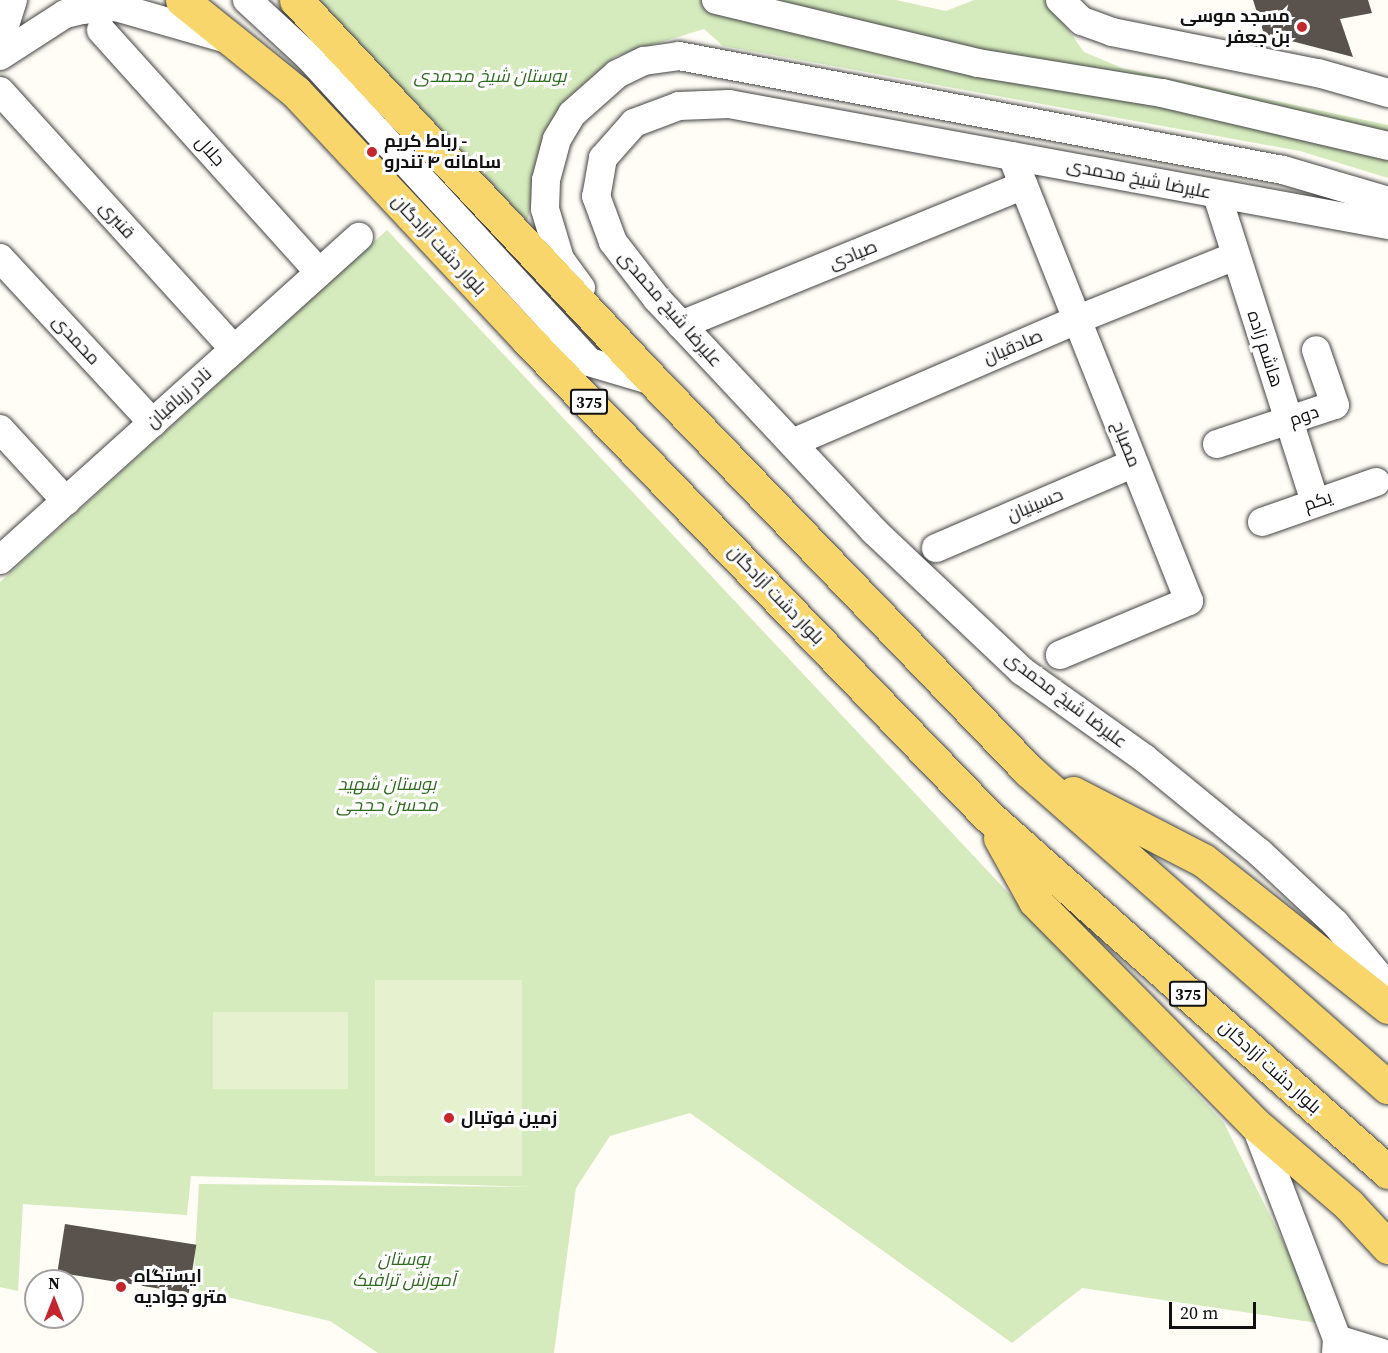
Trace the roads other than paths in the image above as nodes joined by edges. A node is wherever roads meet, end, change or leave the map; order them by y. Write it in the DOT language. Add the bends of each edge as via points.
graph roads {
  1 [pos="14,0"];
  2 [pos="182,0"];
  3 [pos="247,0"];
  4 [pos="297,0"];
  5 [pos="716,0"];
  6 [pos="1060,0"];
  7 [pos="101,30"];
  8 [pos="233,40"];
  9 [pos="0,41"];
  10 [pos="0,56"];
  11 [pos="0,91"];
  12 [pos="1388,93"];
  13 [pos="1388,146"];
  14 [pos="1012,156"];
  15 [pos="1024,185"];
  16 [pos="1217,195"];
  17 [pos="1388,201"];
  18 [pos="1388,225"];
  19 [pos="359,237"];
  20 [pos="1235,256"];
  21 [pos="0,258"];
  22 [pos="319,272"];
  23 [pos="1076,320"];
  24 [pos="681,325"];
  25 [pos="234,349"];
  26 [pos="1316,350"];
  27 [pos="647,375"];
  28 [pos="1288,421"];
  29 [pos="153,423"];
  30 [pos="0,429"];
  31 [pos="792,443"];
  32 [pos="1217,444"];
  33 [pos="1134,463"];
  34 [pos="1376,482"];
  35 [pos="66,501"];
  36 [pos="1315,502"];
  37 [pos="1262,522"];
  38 [pos="936,548"];
  39 [pos="0,560"];
  40 [pos="1060,656"];
  41 [pos="1029,771"];
  42 [pos="987,815"];
  43 [pos="1388,987"];
  44 [pos="1388,1007"];
  45 [pos="1388,1087"];
  46 [pos="1255,1124"];
  47 [pos="1388,1172"];
  48 [pos="1388,1248"];
  49 [pos="1336,1346"];
  50 [pos="1382,1353"];
  1 -- 9 [label="street"];
  2 -- 8 [label="main road, بلوار دشت آزادگان / 375"];
  3 -- 27 [label="street" via="308,56 589,362"];
  4 -- 27 [label="main road"];
  5 -- 13 [label="street" via="978,63 1162,93"];
  6 -- 12 [label="street" via="1082,21 1112,32 1318,74"];
  7 -- 22 [label="street, جلال"];
  8 -- 10 [label="street" via="116,8 93,9 65,14"];
  8 -- 42 [label="main road, بلوار دشت آزادگان / 375" via="296,92 528,340"];
  11 -- 25 [label="street, قنبری"];
  14 -- 15 [label="street, مصباح"];
  14 -- 16 [label="street, علیرضا شیخ محمدی"];
  14 -- 24 [label="street, علیرضا شیخ محمدی" via="729,104 679,106 634,123 603,158 596,196 612,242"];
  15 -- 23 [label="street, مصباح"];
  15 -- 24 [label="street, صیادی"];
  16 -- 18 [label="street, علیرضا شیخ محمدی"];
  16 -- 20 [label="street, هاشم زاده"];
  17 -- 27 [label="street, علیرضا شیخ محمدی" via="1283,170 679,56 644,62 617,74 572,114 552,154 545,209 560,259"];
  19 -- 22 [label="street, نادر زربافیان"];
  20 -- 23 [label="street, صادقیان"];
  20 -- 28 [label="street, هاشم زاده"];
  21 -- 29 [label="street, محمدی"];
  22 -- 25 [label="street, نادر زربافیان"];
  23 -- 31 [label="street, صادقیان"];
  23 -- 33 [label="street, مصباح"];
  24 -- 31 [label="street, علیرضا شیخ محمدی"];
  25 -- 29 [label="street, نادر زربافیان"];
  26 -- 28 [label="street, دوم" via="1335,405"];
  27 -- 41 [label="main road"];
  28 -- 32 [label="street, دوم"];
  28 -- 36 [label="street, هاشم زاده"];
  29 -- 35 [label="street, نادر زربافیان"];
  30 -- 35 [label="street"];
  31 -- 43 [label="street, علیرضا شیخ محمدی" via="874,531 1022,671 1144,758 1259,852 1335,922"];
  33 -- 38 [label="street, حسینیان"];
  33 -- 40 [label="street, مصباح" via="1189,601"];
  34 -- 36 [label="street, یکم"];
  35 -- 39 [label="street, نادر زربافیان"];
  36 -- 37 [label="street, یکم"];
  41 -- 44 [label="main road" via="1203,860"];
  41 -- 45 [label="main road"];
  42 -- 46 [label="main road" via="1035,901"];
  42 -- 47 [label="main road, بلوار دشت آزادگان / 375"];
  46 -- 48 [label="main road" via="1348,1204"];
  46 -- 49 [label="street"];
  49 -- 50 [label="street"];
}
